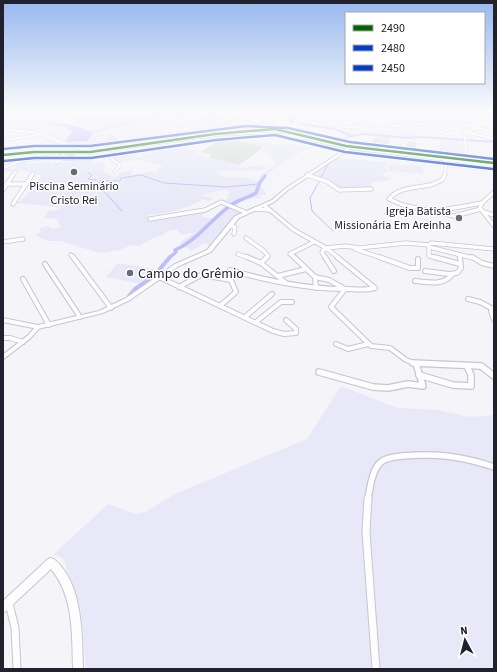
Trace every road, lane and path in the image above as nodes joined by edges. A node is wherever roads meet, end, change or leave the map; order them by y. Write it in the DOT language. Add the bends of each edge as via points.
graph roads {
  1 [pos="61,142"];
  2 [pos="155,142"];
  3 [pos="325,142"];
  4 [pos="330,142"];
  5 [pos="464,142"];
  6 [pos="348,147"];
  7 [pos="113,149"];
  8 [pos="100,151"];
  9 [pos="63,152"];
  10 [pos="3,155"];
  11 [pos="445,160"];
  12 [pos="466,160"];
  13 [pos="56,163"];
  14 [pos="472,163"];
  15 [pos="494,164"];
  16 [pos="3,168"];
  17 [pos="15,172"];
  18 [pos="115,172"];
  19 [pos="33,173"];
  20 [pos="307,175"];
  21 [pos="26,184"];
  22 [pos="5,185"];
  23 [pos="371,189"];
  24 [pos="3,190"];
  25 [pos="494,192"];
  26 [pos="482,202"];
  27 [pos="13,204"];
  28 [pos="265,206"];
  29 [pos="255,209"];
  30 [pos="270,210"];
  31 [pos="482,210"];
  32 [pos="245,212"];
  33 [pos="434,212"];
  34 [pos="494,215"];
  35 [pos="150,219"];
  36 [pos="230,226"];
  37 [pos="494,226"];
  38 [pos="234,234"];
  39 [pos="246,238"];
  40 [pos="23,239"];
  41 [pos="3,242"];
  42 [pos="314,242"];
  43 [pos="430,245"];
  44 [pos="327,248"];
  45 [pos="353,248"];
  46 [pos="493,249"];
  47 [pos="238,254"];
  48 [pos="71,255"];
  49 [pos="460,255"];
  50 [pos="418,259"];
  51 [pos="261,263"];
  52 [pos="45,264"];
  53 [pos="460,264"];
  54 [pos="494,266"];
  55 [pos="306,269"];
  56 [pos="230,270"];
  57 [pos="334,271"];
  58 [pos="425,271"];
  59 [pos="452,275"];
  60 [pos="278,276"];
  61 [pos="159,277"];
  62 [pos="315,277"];
  63 [pos="23,279"];
  64 [pos="415,281"];
  65 [pos="286,284"];
  66 [pos="179,287"];
  67 [pos="316,288"];
  68 [pos="345,289"];
  69 [pos="272,294"];
  70 [pos="468,299"];
  71 [pos="292,302"];
  72 [pos="221,305"];
  73 [pos="111,308"];
  74 [pos="494,309"];
  75 [pos="80,317"];
  76 [pos="245,317"];
  77 [pos="3,320"];
  78 [pos="286,320"];
  79 [pos="494,320"];
  80 [pos="256,322"];
  81 [pos="49,325"];
  82 [pos="38,327"];
  83 [pos="3,338"];
  84 [pos="23,342"];
  85 [pos="336,344"];
  86 [pos="368,344"];
  87 [pos="3,357"];
  88 [pos="416,364"];
  89 [pos="467,366"];
  90 [pos="319,372"];
  91 [pos="419,375"];
  92 [pos="494,376"];
  93 [pos="494,467"];
  94 [pos="6,606"];
  95 [pos="17,669"];
  96 [pos="78,669"];
  97 [pos="376,669"];
  1 -- 8 [label="street" via="79,149"];
  2 -- 7 [label="main road"];
  3 -- 6 [label="main road"];
  4 -- 6 [label="main road"];
  5 -- 12 [label="street"];
  6 -- 11 [label="main road"];
  6 -- 12 [label="main road"];
  6 -- 20 [label="street"];
  7 -- 8 [label="main road"];
  7 -- 18 [label="street" via="111,158 120,164"];
  8 -- 9 [label="main road"];
  9 -- 10 [label="main road"];
  9 -- 13 [label="street"];
  9 -- 16 [label="street" via="54,156 21,161"];
  11 -- 14 [label="main road"];
  11 -- 33 [label="street" via="442,180 413,187 389,198 403,205"];
  12 -- 14 [label="street"];
  12 -- 15 [label="main road"];
  14 -- 15 [label="main road"];
  17 -- 22 [label="street"];
  19 -- 21 [label="street"];
  20 -- 23 [label="street" via="328,182 339,190"];
  20 -- 28 [label="street"];
  21 -- 22 [label="street"];
  21 -- 27 [label="street"];
  22 -- 24 [label="street"];
  25 -- 26 [label="street"];
  26 -- 31 [label="street"];
  26 -- 33 [label="street"];
  28 -- 29 [label="street"];
  28 -- 30 [label="street"];
  29 -- 30 [label="street"];
  29 -- 32 [label="street"];
  30 -- 42 [label="street" via="294,230"];
  31 -- 33 [label="street" via="454,216"];
  31 -- 34 [label="street"];
  31 -- 37 [label="street"];
  32 -- 35 [label="street" via="221,202 205,210"];
  32 -- 36 [label="street"];
  36 -- 38 [label="street" via="235,227"];
  36 -- 61 [label="street" via="209,251 177,265"];
  39 -- 51 [label="street" via="264,250 268,256"];
  40 -- 41 [label="street"];
  42 -- 44 [label="street"];
  42 -- 55 [label="street" via="290,254"];
  43 -- 45 [label="street" via="406,243"];
  43 -- 46 [label="street"];
  43 -- 49 [label="street"];
  43 -- 53 [label="street" via="429,256"];
  44 -- 45 [label="street"];
  44 -- 57 [label="street" via="322,253"];
  44 -- 68 [label="street" via="375,288 363,292"];
  45 -- 50 [label="street" via="410,268 418,268"];
  47 -- 51 [label="street"];
  48 -- 73 [label="street"];
  49 -- 53 [label="street"];
  49 -- 54 [label="street"];
  51 -- 60 [label="street"];
  52 -- 75 [label="street"];
  53 -- 59 [label="street" via="461,270"];
  55 -- 60 [label="street"];
  55 -- 62 [label="street"];
  56 -- 65 [label="street"];
  58 -- 59 [label="street"];
  59 -- 64 [label="street" via="438,283"];
  60 -- 65 [label="street"];
  61 -- 66 [label="street"];
  61 -- 73 [label="street"];
  62 -- 67 [label="street"];
  62 -- 68 [label="street" via="329,280"];
  63 -- 81 [label="street"];
  65 -- 67 [label="street"];
  66 -- 72 [label="street"];
  66 -- 72 [label="street" via="201,275 230,280 236,292"];
  67 -- 68 [label="street"];
  68 -- 86 [label="street" via="332,307"];
  69 -- 76 [label="street"];
  70 -- 74 [label="street"];
  71 -- 80 [label="street" via="281,302"];
  72 -- 76 [label="street"];
  73 -- 75 [label="street"];
  74 -- 79 [label="street" via="491,314"];
  75 -- 81 [label="street"];
  76 -- 80 [label="street"];
  77 -- 82 [label="street"];
  78 -- 80 [label="street" via="296,329 296,333 284,334 273,331"];
  81 -- 82 [label="street"];
  82 -- 84 [label="street"];
  83 -- 84 [label="street"];
  84 -- 87 [label="street"];
  85 -- 86 [label="street" via="348,349"];
  86 -- 88 [label="street" via="390,348"];
  88 -- 89 [label="street"];
  88 -- 91 [label="street"];
  89 -- 91 [label="street" via="471,375 471,386 452,385"];
  89 -- 92 [label="street" via="481,366"];
  90 -- 91 [label="street" via="380,388 408,384 423,386"];
  93 -- 97 [label="street" via="457,456 430,453 391,458 381,462 376,469 369,494 366,540"];
  94 -- 95 [label="street" via="15,628"];
  94 -- 96 [label="street" via="51,562 59,569 70,594 75,619"];
}
